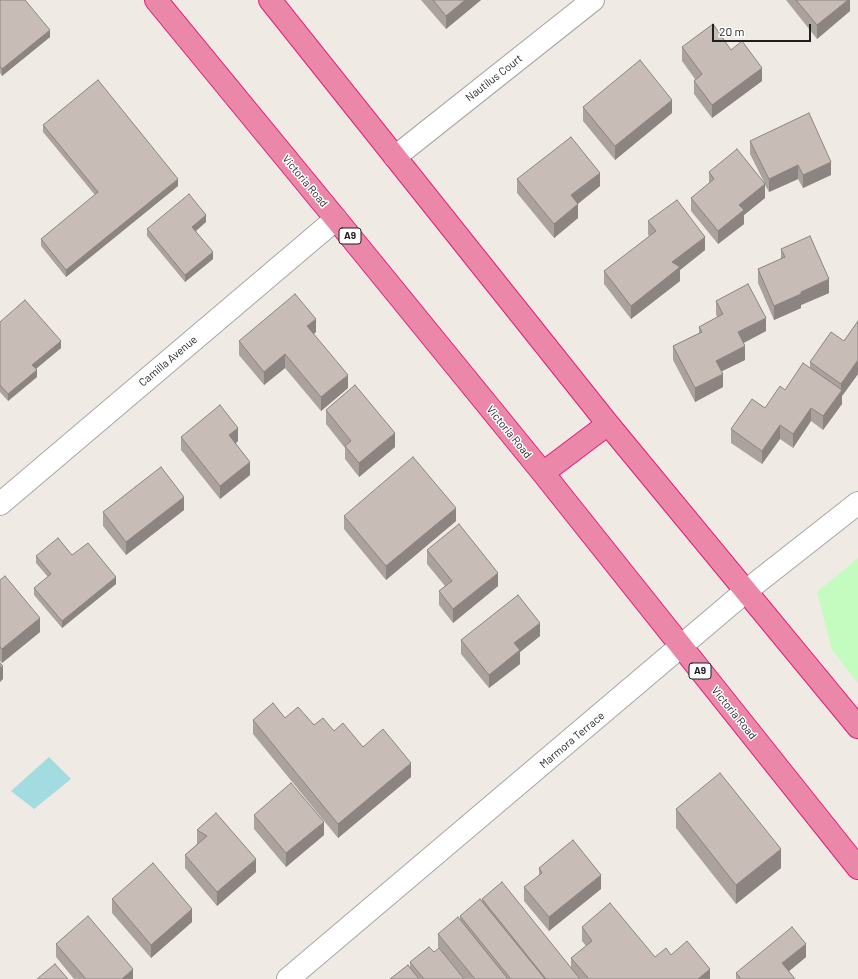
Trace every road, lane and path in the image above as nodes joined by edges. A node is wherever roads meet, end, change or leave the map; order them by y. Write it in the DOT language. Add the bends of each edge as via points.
graph roads {
  1 [pos="156,0"];
  2 [pos="270,0"];
  3 [pos="593,0"];
  4 [pos="395,157"];
  5 [pos="336,218"];
  6 [pos="608,424"];
  7 [pos="543,473"];
  8 [pos="858,503"];
  9 [pos="0,504"];
  10 [pos="746,591"];
  11 [pos="681,647"];
  12 [pos="858,727"];
  13 [pos="858,868"];
  14 [pos="288,979"];
  1 -- 5 [label="highway, Victoria Road / A9"];
  2 -- 4 [label="highway"];
  3 -- 4 [label="street, Nautilus Court"];
  4 -- 6 [label="highway"];
  5 -- 7 [label="highway, Victoria Road / A9"];
  5 -- 9 [label="street, Camilla Avenue"];
  6 -- 7 [label="highway"];
  6 -- 10 [label="highway"];
  7 -- 11 [label="highway, Victoria Road / A9"];
  8 -- 10 [label="street, Marmora Terrace"];
  10 -- 11 [label="street, Marmora Terrace"];
  10 -- 12 [label="highway"];
  11 -- 13 [label="highway, Victoria Road / A9"];
  11 -- 14 [label="street, Marmora Terrace"];
}
